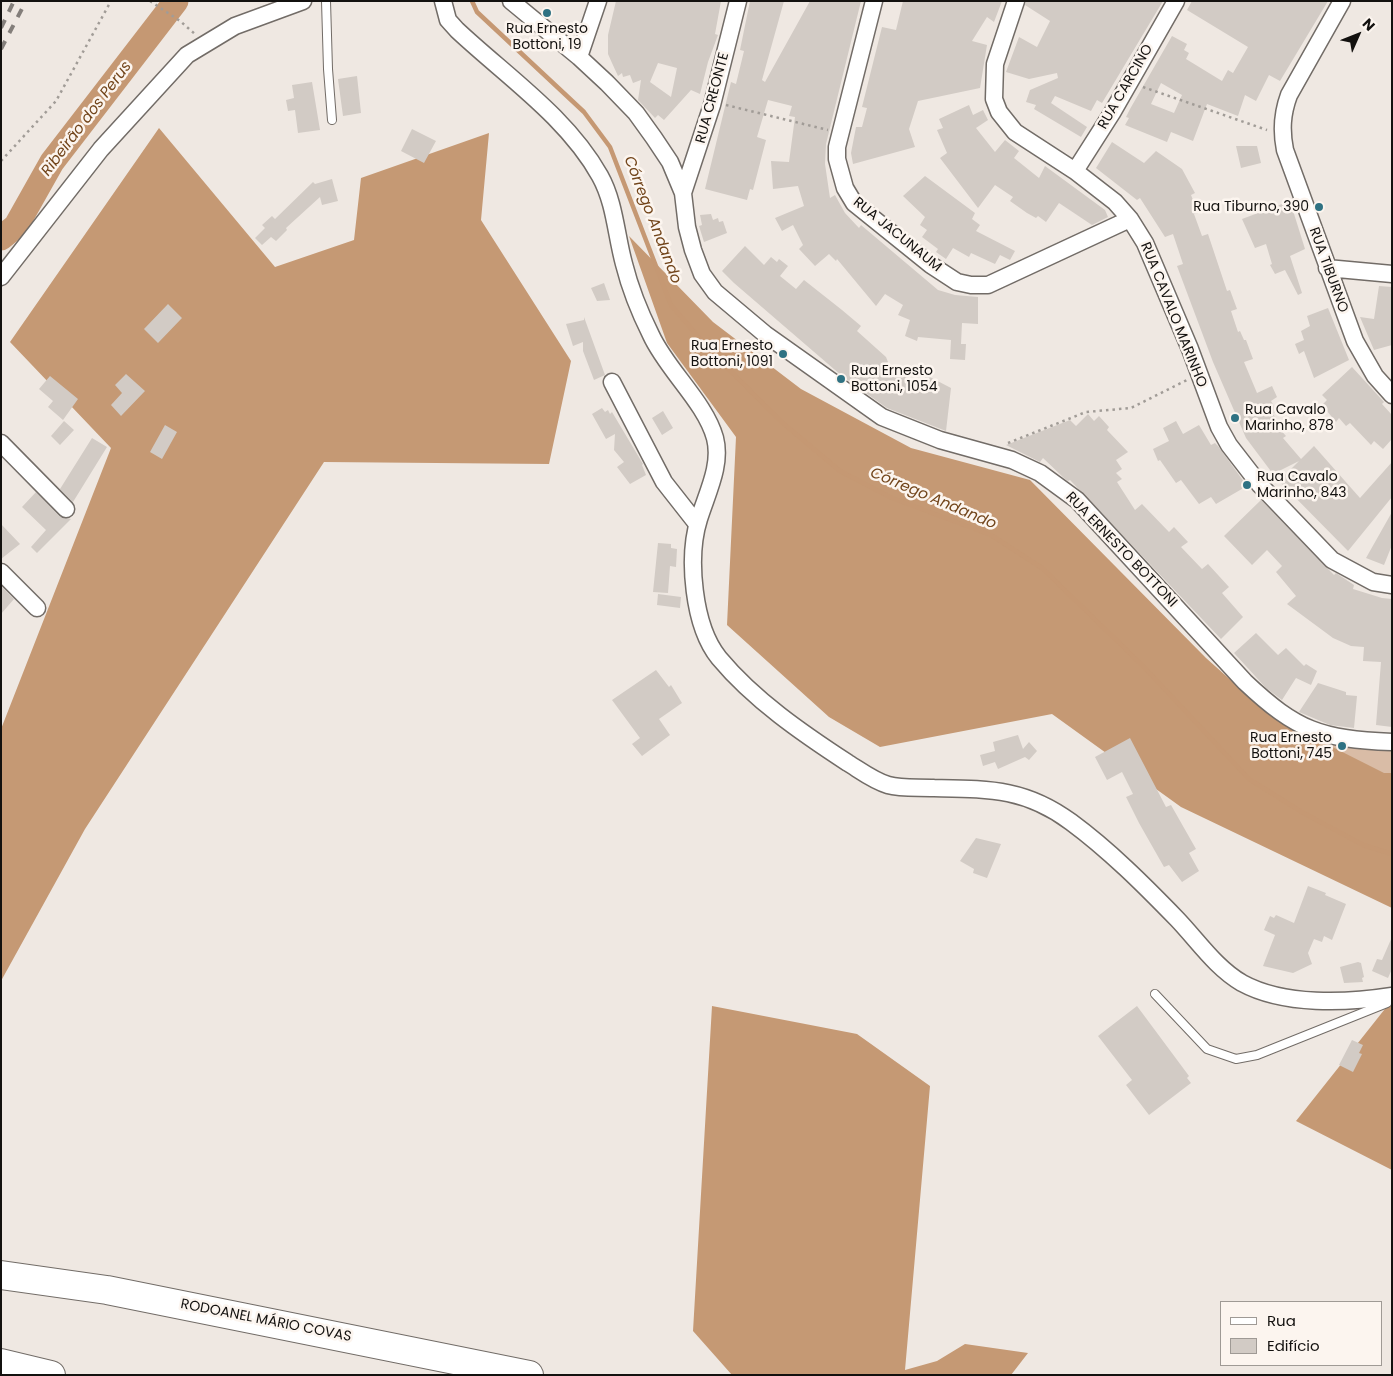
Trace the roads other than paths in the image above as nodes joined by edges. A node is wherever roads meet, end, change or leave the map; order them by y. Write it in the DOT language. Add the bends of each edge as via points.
graph roads {
  1 [pos="303,1"];
  2 [pos="326,1"];
  3 [pos="443,1"];
  4 [pos="511,1"];
  5 [pos="598,1"];
  6 [pos="738,1"];
  7 [pos="874,1"];
  8 [pos="1016,1"];
  9 [pos="1176,1"];
  10 [pos="1342,1"];
  11 [pos="579,56"];
  12 [pos="332,120"];
  13 [pos="1075,171"];
  14 [pos="683,193"];
  15 [pos="1130,219"];
  16 [pos="1327,268"];
  17 [pos="1392,274"];
  18 [pos="1,278"];
  19 [pos="612,382"];
  20 [pos="1392,395"];
  21 [pos="1,443"];
  22 [pos="66,509"];
  23 [pos="697,524"];
  24 [pos="1,572"];
  25 [pos="1392,585"];
  26 [pos="37,608"];
  27 [pos="1392,742"];
  28 [pos="1155,994"];
  29 [pos="1392,996"];
  30 [pos="1392,1001"];
  31 [pos="1,1275"];
  32 [pos="1,1363"];
  33 [pos="51,1375"];
  34 [pos="530,1375"];
  1 -- 18 [label="street" via="235,26 188,55 132,113"];
  2 -- 12 [label="lane"];
  3 -- 23 [label="street" via="448,20 570,133 602,178 614,214 623,263 646,327 658,352 700,409 714,435 718,458"];
  4 -- 11 [label="street, RUA ERNESTO BOTTONI"];
  5 -- 11 [label="street"];
  6 -- 14 [label="street, RUA CREONTE" via="713,101"];
  7 -- 15 [label="street, RUA JACUNAUM" via="840,133 837,159 845,188 854,203 931,265 957,282 971,285 988,284"];
  8 -- 13 [label="street, RUA CAVALO MARINHO" via="994,64 994,99 999,112 1015,132"];
  9 -- 13 [label="street, RUA CARCINO"];
  10 -- 16 [label="street, RUA TIBURNO" via="1288,95 1282,135"];
  11 -- 14 [label="street, RUA ERNESTO BOTTONI" via="636,114 670,162"];
  13 -- 15 [label="street, RUA CAVALO MARINHO" via="1115,202"];
  14 -- 27 [label="street, RUA ERNESTO BOTTONI" via="687,228 702,274 715,292 766,334 882,417 940,440 1012,460 1040,473 1077,500 1245,682 1290,720 1318,733 1350,740"];
  15 -- 25 [label="street, RUA CAVALO MARINHO" via="1145,243 1229,445 1260,485 1332,560 1373,582"];
  16 -- 17 [label="street"];
  16 -- 20 [label="street, RUA TIBURNO" via="1363,358"];
  19 -- 23 [label="street" via="664,482"];
  21 -- 22 [label="street"];
  23 -- 29 [label="street" via="694,587 698,612 716,654 740,680 787,720 836,755 889,786 1015,792 1039,802 1069,821 1109,854 1178,920 1227,973 1245,984 1271,994 1316,1000 1358,1001"];
  24 -- 26 [label="street"];
  28 -- 30 [label="lane" via="1207,1049 1236,1059 1257,1055"];
  31 -- 34 [label="highway, RODOANEL MÁRIO COVAS" via="107,1290"];
  32 -- 33 [label="highway"];
}
